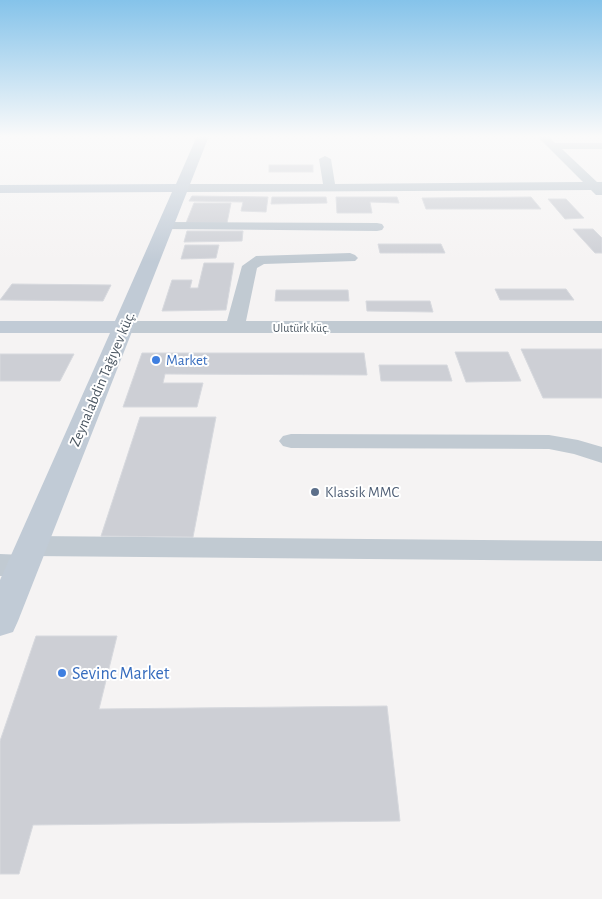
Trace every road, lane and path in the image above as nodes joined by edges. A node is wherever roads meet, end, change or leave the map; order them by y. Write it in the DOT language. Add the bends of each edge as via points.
graph roads {
  1 [pos="186,178"];
  2 [pos="328,178"];
  3 [pos="588,178"];
  4 [pos="182,188"];
  5 [pos="330,188"];
  6 [pos="0,189"];
  7 [pos="600,189"];
  8 [pos="167,226"];
  9 [pos="377,227"];
  10 [pos="350,258"];
  11 [pos="0,327"];
  12 [pos="124,327"];
  13 [pos="602,327"];
  14 [pos="235,328"];
  15 [pos="290,441"];
  16 [pos="602,455"];
  17 [pos="602,551"];
  18 [pos="18,559"];
  19 [pos="0,621"];
  1 -- 4 [label="street, Zeynalabdin Tağıyev küç."];
  2 -- 5 [label="street"];
  3 -- 7 [label="street"];
  4 -- 5 [label="street"];
  4 -- 6 [label="street"];
  4 -- 8 [label="street, Zeynalabdin Tağıyev küç."];
  5 -- 7 [label="street"];
  8 -- 9 [label="street"];
  8 -- 12 [label="street, Zeynalabdin Tağıyev küç."];
  10 -- 14 [label="street" via="261,259 250,266"];
  11 -- 12 [label="street, Ulutürk küç."];
  12 -- 14 [label="street, Ulutürk küç."];
  12 -- 18 [label="street, Zeynalabdin Tağıyev küç."];
  13 -- 14 [label="street, Ulutürk küç."];
  15 -- 16 [label="street" via="549,442"];
  17 -- 18 [label="street"];
  18 -- 19 [label="street, Zeynalabdin Tağıyev küç."];
}
